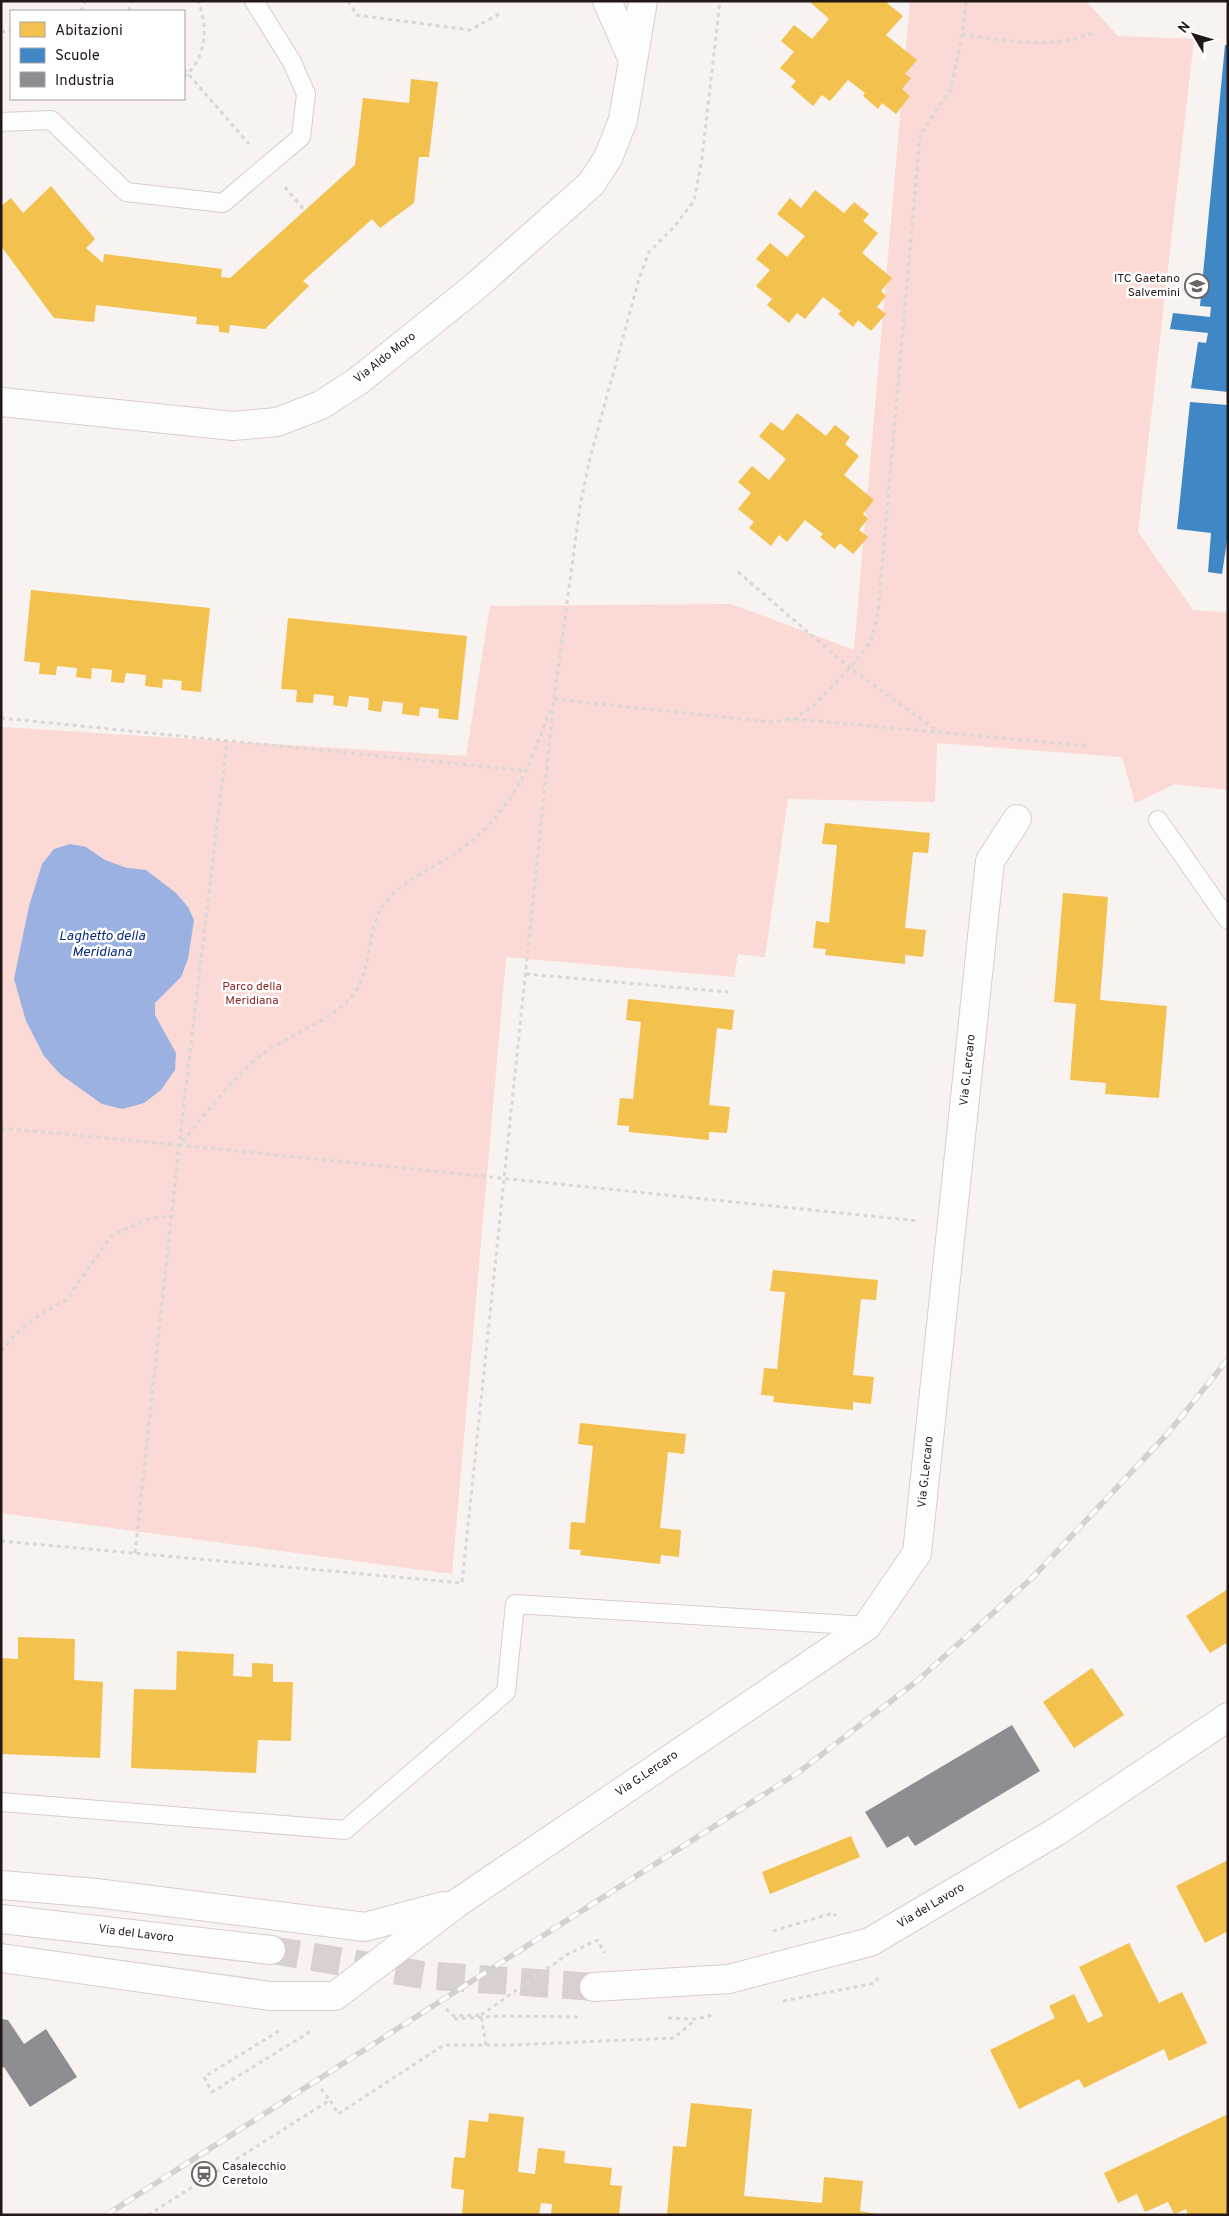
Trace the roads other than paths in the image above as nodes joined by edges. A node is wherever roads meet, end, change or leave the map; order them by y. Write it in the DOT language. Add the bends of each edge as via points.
graph roads {
  1 [pos="254,1"];
  2 [pos="607,1"];
  3 [pos="643,1"];
  4 [pos="632,58"];
  5 [pos="1,122"];
  6 [pos="1,402"];
  7 [pos="1017,820"];
  8 [pos="1158,820"];
  9 [pos="1228,920"];
  10 [pos="867,1626"];
  11 [pos="1228,1716"];
  12 [pos="1,1802"];
  13 [pos="1,1885"];
  14 [pos="457,1903"];
  15 [pos="1,1919"];
  16 [pos="271,1950"];
  17 [pos="1,1958"];
  18 [pos="594,1988"];
  1 -- 5 [label="lane" via="292,62 306,94 301,137 223,203 126,192 51,120"];
  2 -- 4 [label="street"];
  3 -- 4 [label="street, Via Aldo Moro"];
  4 -- 6 [label="street, Via Aldo Moro" via="623,120 608,158 591,184 476,286 358,381 321,405 277,422 233,426"];
  7 -- 10 [label="street, Via G.Lercaro" via="990,861 917,1553"];
  8 -- 9 [label="lane"];
  10 -- 12 [label="lane" via="515,1604 506,1692 345,1830"];
  10 -- 14 [label="street, Via G.Lercaro"];
  11 -- 18 [label="street, Via del Lavoro" via="1059,1830 870,1942 729,1979"];
  13 -- 14 [label="street" via="96,1892 365,1927"];
  14 -- 17 [label="street, Via G.Lercaro" via="335,1996 270,1996"];
  15 -- 16 [label="street, Via del Lavoro"];
}
